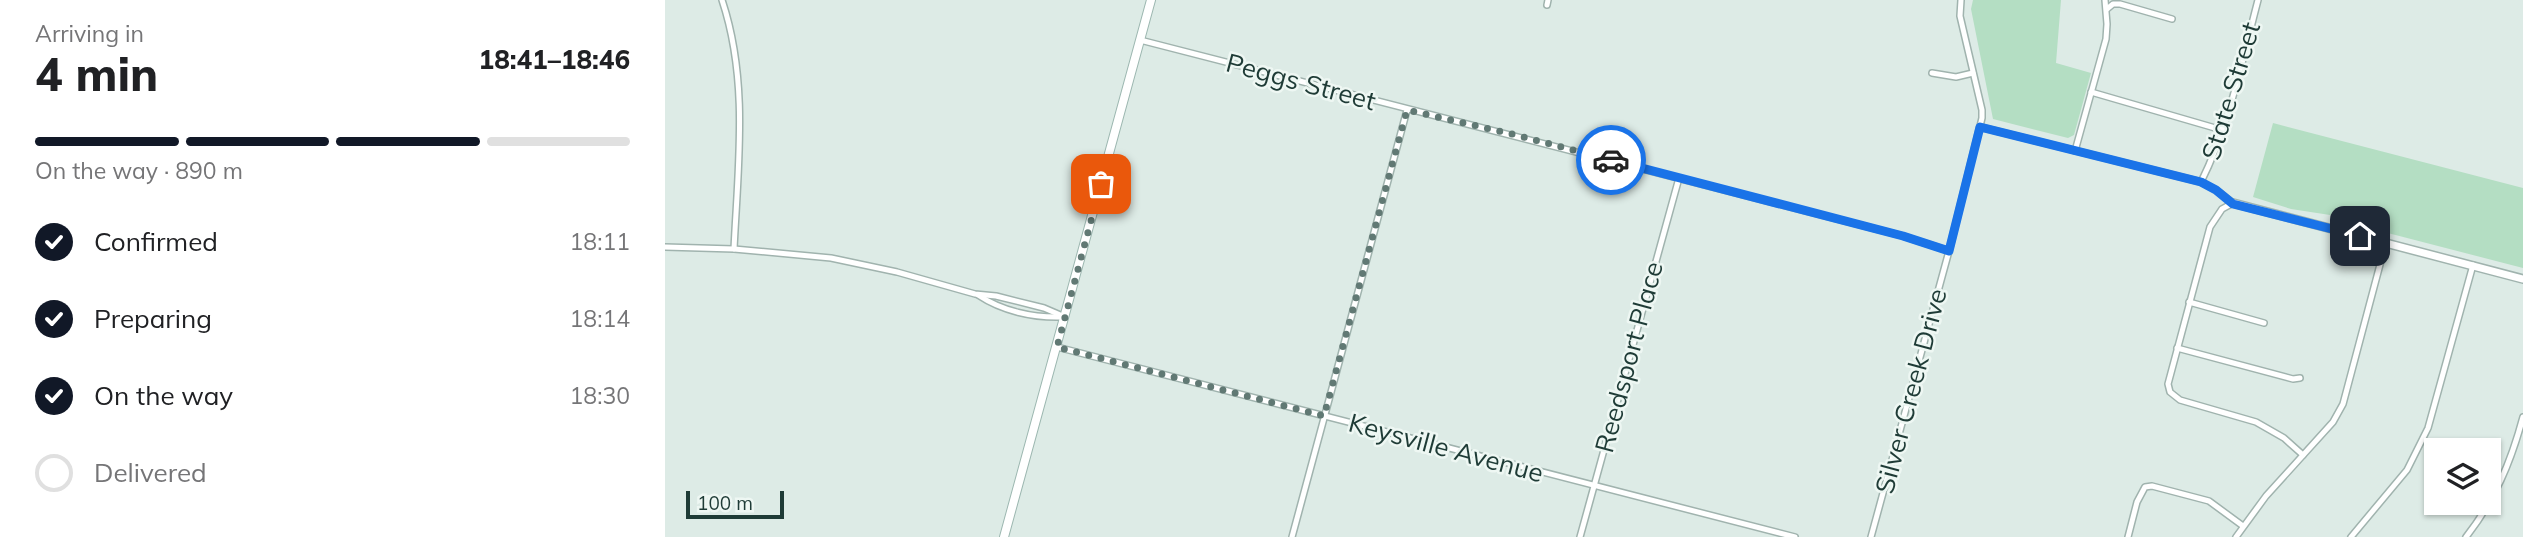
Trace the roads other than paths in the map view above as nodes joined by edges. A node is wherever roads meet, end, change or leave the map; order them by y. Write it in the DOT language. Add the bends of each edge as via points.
graph roads {
  1 [pos="722,0"];
  2 [pos="1151,0"];
  3 [pos="1961,0"];
  4 [pos="2105,0"];
  5 [pos="2259,0"];
  6 [pos="2107,9"];
  7 [pos="2172,19"];
  8 [pos="1140,40"];
  9 [pos="1932,73"];
  10 [pos="1973,73"];
  11 [pos="2091,92"];
  12 [pos="1407,110"];
  13 [pos="1980,127"];
  14 [pos="2222,130"];
  15 [pos="2075,151"];
  16 [pos="1678,178"];
  17 [pos="2201,182"];
  18 [pos="2233,204"];
  19 [pos="2386,242"];
  20 [pos="665,247"];
  21 [pos="734,249"];
  22 [pos="1949,251"];
  23 [pos="2473,265"];
  24 [pos="2521,277"];
  25 [pos="975,294"];
  26 [pos="2189,302"];
  27 [pos="1065,317"];
  28 [pos="2264,323"];
  29 [pos="1057,347"];
  30 [pos="2177,348"];
  31 [pos="2300,378"];
  32 [pos="1324,416"];
  33 [pos="2523,417"];
  34 [pos="2303,455"];
  35 [pos="1594,486"];
  36 [pos="2243,526"];
  37 [pos="1004,535"];
  38 [pos="1292,537"];
  39 [pos="1580,537"];
  40 [pos="1795,537"];
  41 [pos="1871,537"];
  42 [pos="2128,537"];
  43 [pos="2236,537"];
  44 [pos="2351,537"];
  45 [pos="2466,537"];
  1 -- 21 [label="street" via="736,51 740,94"];
  2 -- 8 [label="main road"];
  3 -- 10 [label="street, Silver Creek Drive" via="1960,16"];
  4 -- 6 [label="street"];
  5 -- 14 [label="street, State Street"];
  6 -- 7 [label="street" via="2120,4"];
  6 -- 11 [label="street" via="2106,39"];
  8 -- 12 [label="street, Peggs Street"];
  8 -- 27 [label="main road"];
  9 -- 10 [label="street" via="1956,77"];
  10 -- 13 [label="street, Silver Creek Drive" via="1982,110"];
  11 -- 14 [label="street"];
  11 -- 15 [label="street"];
  12 -- 16 [label="street, Peggs Street"];
  12 -- 32 [label="street"];
  13 -- 15 [label="street"];
  13 -- 22 [label="street, Silver Creek Drive"];
  14 -- 17 [label="street, State Street"];
  15 -- 17 [label="street"];
  16 -- 22 [label="street, Peggs Street"];
  16 -- 35 [label="street, Reedsport Place"];
  17 -- 18 [label="street"];
  18 -- 19 [label="street"];
  18 -- 26 [label="street" via="2222,209 2210,227"];
  19 -- 23 [label="street"];
  19 -- 34 [label="street" via="2343,404"];
  20 -- 21 [label="street"];
  21 -- 25 [label="street" via="831,258"];
  22 -- 41 [label="street, Silver Creek Drive"];
  23 -- 24 [label="street"];
  23 -- 44 [label="street" via="2428,428 2407,470"];
  25 -- 27 [label="street" via="1044,308"];
  25 -- 27 [label="street" via="991,304 1040,318"];
  26 -- 28 [label="street"];
  26 -- 30 [label="street"];
  27 -- 29 [label="main road"];
  29 -- 32 [label="street, Keysville Avenue"];
  29 -- 37 [label="main road"];
  30 -- 31 [label="street"];
  30 -- 34 [label="street" via="2170,392 2180,400 2256,422"];
  32 -- 35 [label="street, Keysville Avenue"];
  32 -- 38 [label="street"];
  33 -- 45 [label="street" via="2498,489"];
  34 -- 36 [label="street"];
  35 -- 39 [label="street, Reedsport Place"];
  35 -- 40 [label="street, Keysville Avenue"];
  36 -- 42 [label="street" via="2209,501 2152,486 2145,488 2137,502"];
  36 -- 43 [label="street"];
}
